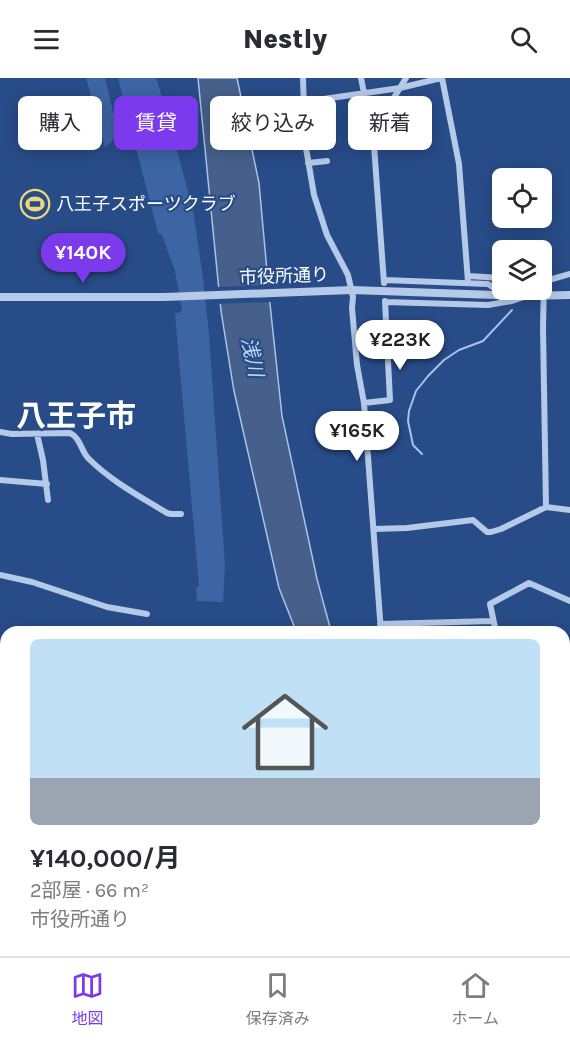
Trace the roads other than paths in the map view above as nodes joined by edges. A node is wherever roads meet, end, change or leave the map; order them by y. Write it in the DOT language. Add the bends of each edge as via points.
graph roads {
  1 [pos="303,78"];
  2 [pos="361,78"];
  3 [pos="406,78"];
  4 [pos="442,78"];
  5 [pos="400,88"];
  6 [pos="364,93"];
  7 [pos="303,96"];
  8 [pos="336,97"];
  9 [pos="307,150"];
  10 [pos="327,161"];
  11 [pos="308,163"];
  12 [pos="570,274"];
  13 [pos="492,278"];
  14 [pos="468,279"];
  15 [pos="552,279"];
  16 [pos="492,287"];
  17 [pos="350,290"];
  18 [pos="492,294"];
  19 [pos="552,295"];
  20 [pos="570,295"];
  21 [pos="0,297"];
  22 [pos="515,300"];
  23 [pos="543,300"];
  24 [pos="364,403"];
  25 [pos="0,432"];
  26 [pos="37,434"];
  27 [pos="0,480"];
  28 [pos="46,484"];
  29 [pos="48,500"];
  30 [pos="546,507"];
  31 [pos="570,510"];
  32 [pos="181,514"];
  33 [pos="374,529"];
  34 [pos="0,575"];
  35 [pos="570,601"];
  36 [pos="147,614"];
  37 [pos="493,621"];
  38 [pos="380,626"];
  39 [pos="412,626"];
  40 [pos="494,626"];
  1 -- 7 [label="street"];
  2 -- 6 [label="street"];
  3 -- 5 [label="street"];
  4 -- 5 [label="street"];
  4 -- 14 [label="street" via="459,164"];
  5 -- 6 [label="street"];
  5 -- 14 [label="street" via="373,132 384,281"];
  6 -- 8 [label="street"];
  9 -- 11 [label="street"];
  10 -- 11 [label="street"];
  11 -- 17 [label="street" via="320,216 346,269"];
  12 -- 15 [label="street"];
  13 -- 14 [label="street"];
  14 -- 16 [label="street"];
  17 -- 18 [label="street, 市役所通り"];
  17 -- 21 [label="street, 市役所通り" via="165,297"];
  17 -- 24 [label="street"];
  19 -- 20 [label="street, 市役所通り"];
  22 -- 24 [label="street" via="488,304 385,301 390,400"];
  23 -- 30 [label="street"];
  24 -- 33 [label="street"];
  25 -- 26 [label="street"];
  26 -- 28 [label="street"];
  26 -- 32 [label="street" via="70,433 87,458 109,475 167,513"];
  27 -- 28 [label="street"];
  28 -- 29 [label="street"];
  30 -- 31 [label="street"];
  30 -- 33 [label="street" via="490,532 473,520"];
  33 -- 38 [label="street"];
  34 -- 36 [label="street" via="107,607"];
  35 -- 37 [label="street" via="529,583 490,604"];
  37 -- 39 [label="street"];
  37 -- 40 [label="street"];
}
